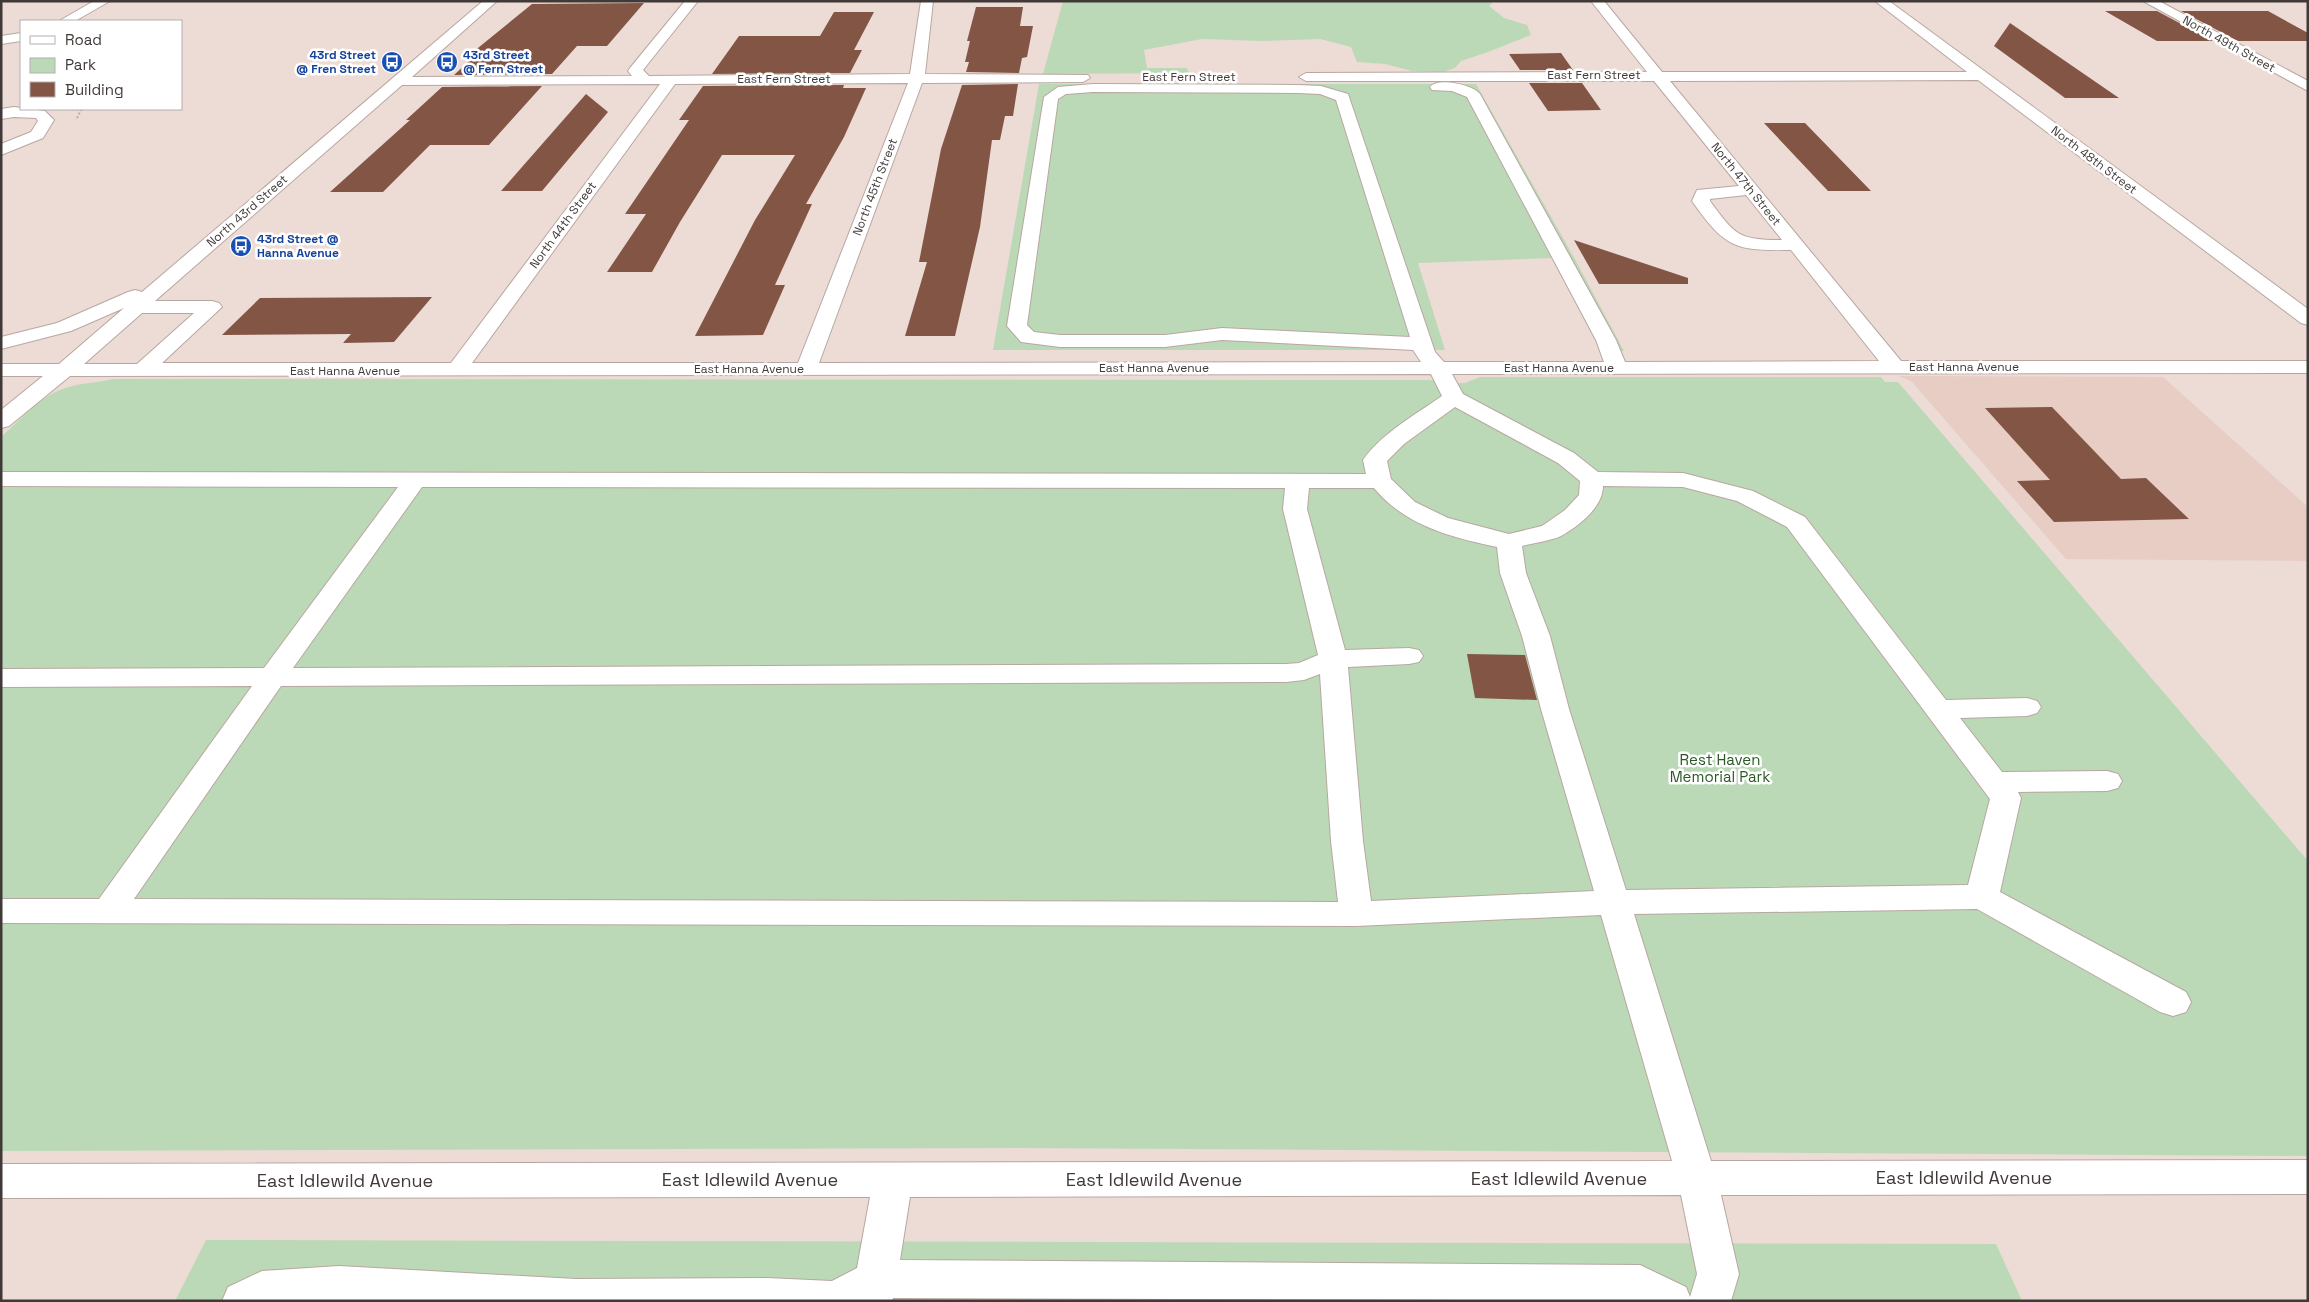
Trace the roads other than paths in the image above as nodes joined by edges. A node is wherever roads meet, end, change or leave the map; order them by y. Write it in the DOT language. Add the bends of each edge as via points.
graph roads {
  1 [pos="104,1"];
  2 [pos="491,1"];
  3 [pos="692,1"];
  4 [pos="927,1"];
  5 [pos="1597,1"];
  6 [pos="1881,1"];
  7 [pos="2149,1"];
  8 [pos="68,20"];
  9 [pos="20,37"];
  10 [pos="1,40"];
  11 [pos="1657,75"];
  12 [pos="1981,76"];
  13 [pos="917,78"];
  14 [pos="646,80"];
  15 [pos="671,80"];
  16 [pos="396,81"];
  17 [pos="2308,87"];
  18 [pos="1342,97"];
  19 [pos="1,114"];
  20 [pos="1,150"];
  21 [pos="1751,190"];
  22 [pos="1795,245"];
  23 [pos="174,275"];
  24 [pos="136,307"];
  25 [pos="2308,319"];
  26 [pos="1028,338"];
  27 [pos="1,343"];
  28 [pos="1422,344"];
  29 [pos="1895,367"];
  30 [pos="2308,367"];
  31 [pos="806,368"];
  32 [pos="1009,368"];
  33 [pos="1438,368"];
  34 [pos="1618,368"];
  35 [pos="1,370"];
  36 [pos="63,371"];
  37 [pos="141,371"];
  38 [pos="456,371"];
  39 [pos="1454,398"];
  40 [pos="1,421"];
  41 [pos="1,479"];
  42 [pos="416,479"];
  43 [pos="1592,479"];
  44 [pos="1298,481"];
  45 [pos="1380,481"];
  46 [pos="1509,542"];
  47 [pos="1409,656"];
  48 [pos="1333,659"];
  49 [pos="273,676"];
  50 [pos="1,678"];
  51 [pos="2027,707"];
  52 [pos="1939,710"];
  53 [pos="2108,781"];
  54 [pos="1994,782"];
  55 [pos="1982,897"];
  56 [pos="1613,902"];
  57 [pos="1,911"];
  58 [pos="108,911"];
  59 [pos="1356,914"];
  60 [pos="2173,1002"];
  61 [pos="2308,1177"];
  62 [pos="1697,1178"];
  63 [pos="893,1179"];
  64 [pos="1,1181"];
  65 [pos="874,1290"];
  66 [pos="243,1301"];
  67 [pos="1671,1301"];
  68 [pos="1710,1301"];
  1 -- 8 [label="street"];
  2 -- 16 [label="street, North 43rd Street"];
  3 -- 14 [label="street" via="635,70"];
  4 -- 13 [label="street, North 45th Street"];
  5 -- 11 [label="street, North 47th Street"];
  6 -- 12 [label="street, North 48th Street"];
  7 -- 17 [label="street, North 49th Street"];
  9 -- 10 [label="street"];
  11 -- 12 [label="street, East Fern Street"];
  11 -- 13 [label="street, East Fern Street"];
  11 -- 21 [label="street, North 47th Street"];
  12 -- 25 [label="street, North 48th Street"];
  13 -- 15 [label="street, East Fern Street"];
  13 -- 31 [label="street, North 45th Street"];
  14 -- 15 [label="street, East Fern Street"];
  14 -- 16 [label="street, East Fern Street"];
  15 -- 38 [label="street, North 44th Street"];
  16 -- 23 [label="street, North 43rd Street"];
  18 -- 26 [label="street" via="1321,90 1298,89 1093,88 1063,90 1051,98 1018,326"];
  18 -- 28 [label="street"];
  18 -- 34 [label="street" via="1357,91 1391,87 1454,87 1473,94"];
  19 -- 20 [label="street" via="40,114 46,120 37,135"];
  21 -- 22 [label="street, North 47th Street"];
  21 -- 22 [label="street" via="1709,192 1700,197 1720,227 1738,242"];
  22 -- 29 [label="street, North 47th Street"];
  23 -- 24 [label="street, North 43rd Street"];
  23 -- 27 [label="street" via="122,303 64,327"];
  24 -- 36 [label="street, North 43rd Street"];
  24 -- 37 [label="street" via="212,307"];
  26 -- 28 [label="street" via="1165,341 1222,334"];
  26 -- 32 [label="street" via="1016,340"];
  28 -- 33 [label="street" via="1425,354"];
  29 -- 30 [label="street, East Hanna Avenue"];
  29 -- 34 [label="street, East Hanna Avenue"];
  31 -- 32 [label="street, East Hanna Avenue"];
  31 -- 38 [label="street, East Hanna Avenue"];
  32 -- 33 [label="street, East Hanna Avenue"];
  33 -- 34 [label="street, East Hanna Avenue"];
  33 -- 39 [label="street"];
  35 -- 36 [label="street, East Hanna Avenue"];
  36 -- 37 [label="street, East Hanna Avenue"];
  36 -- 40 [label="street, North 43rd Street"];
  37 -- 38 [label="street, East Hanna Avenue"];
  39 -- 43 [label="street" via="1566,458"];
  39 -- 45 [label="street" via="1396,439 1375,460"];
  41 -- 42 [label="street"];
  42 -- 44 [label="street"];
  42 -- 49 [label="street"];
  43 -- 46 [label="street" via="1590,497 1574,514 1551,531"];
  43 -- 52 [label="street" via="1683,480 1745,496 1796,522"];
  44 -- 45 [label="street"];
  44 -- 48 [label="street" via="1295,509"];
  45 -- 46 [label="street" via="1403,504 1432,522"];
  46 -- 56 [label="street" via="1513,573 1536,636"];
  47 -- 48 [label="street"];
  48 -- 49 [label="street" via="1304,671 1286,672"];
  48 -- 59 [label="street"];
  49 -- 50 [label="street"];
  49 -- 58 [label="street"];
  51 -- 52 [label="street"];
  52 -- 54 [label="street"];
  53 -- 54 [label="street"];
  54 -- 55 [label="street" via="2006,798"];
  55 -- 56 [label="street"];
  55 -- 60 [label="street"];
  56 -- 59 [label="street"];
  56 -- 62 [label="street"];
  57 -- 58 [label="street"];
  58 -- 59 [label="street"];
  61 -- 62 [label="street, East Idlewild Avenue"];
  62 -- 63 [label="street, East Idlewild Avenue"];
  62 -- 68 [label="street" via="1718,1274"];
  63 -- 64 [label="street, East Idlewild Avenue"];
  63 -- 65 [label="street"];
  65 -- 66 [label="street" via="836,1301 576,1299 339,1285 262,1290"];
  65 -- 67 [label="street" via="1640,1284"];
}
